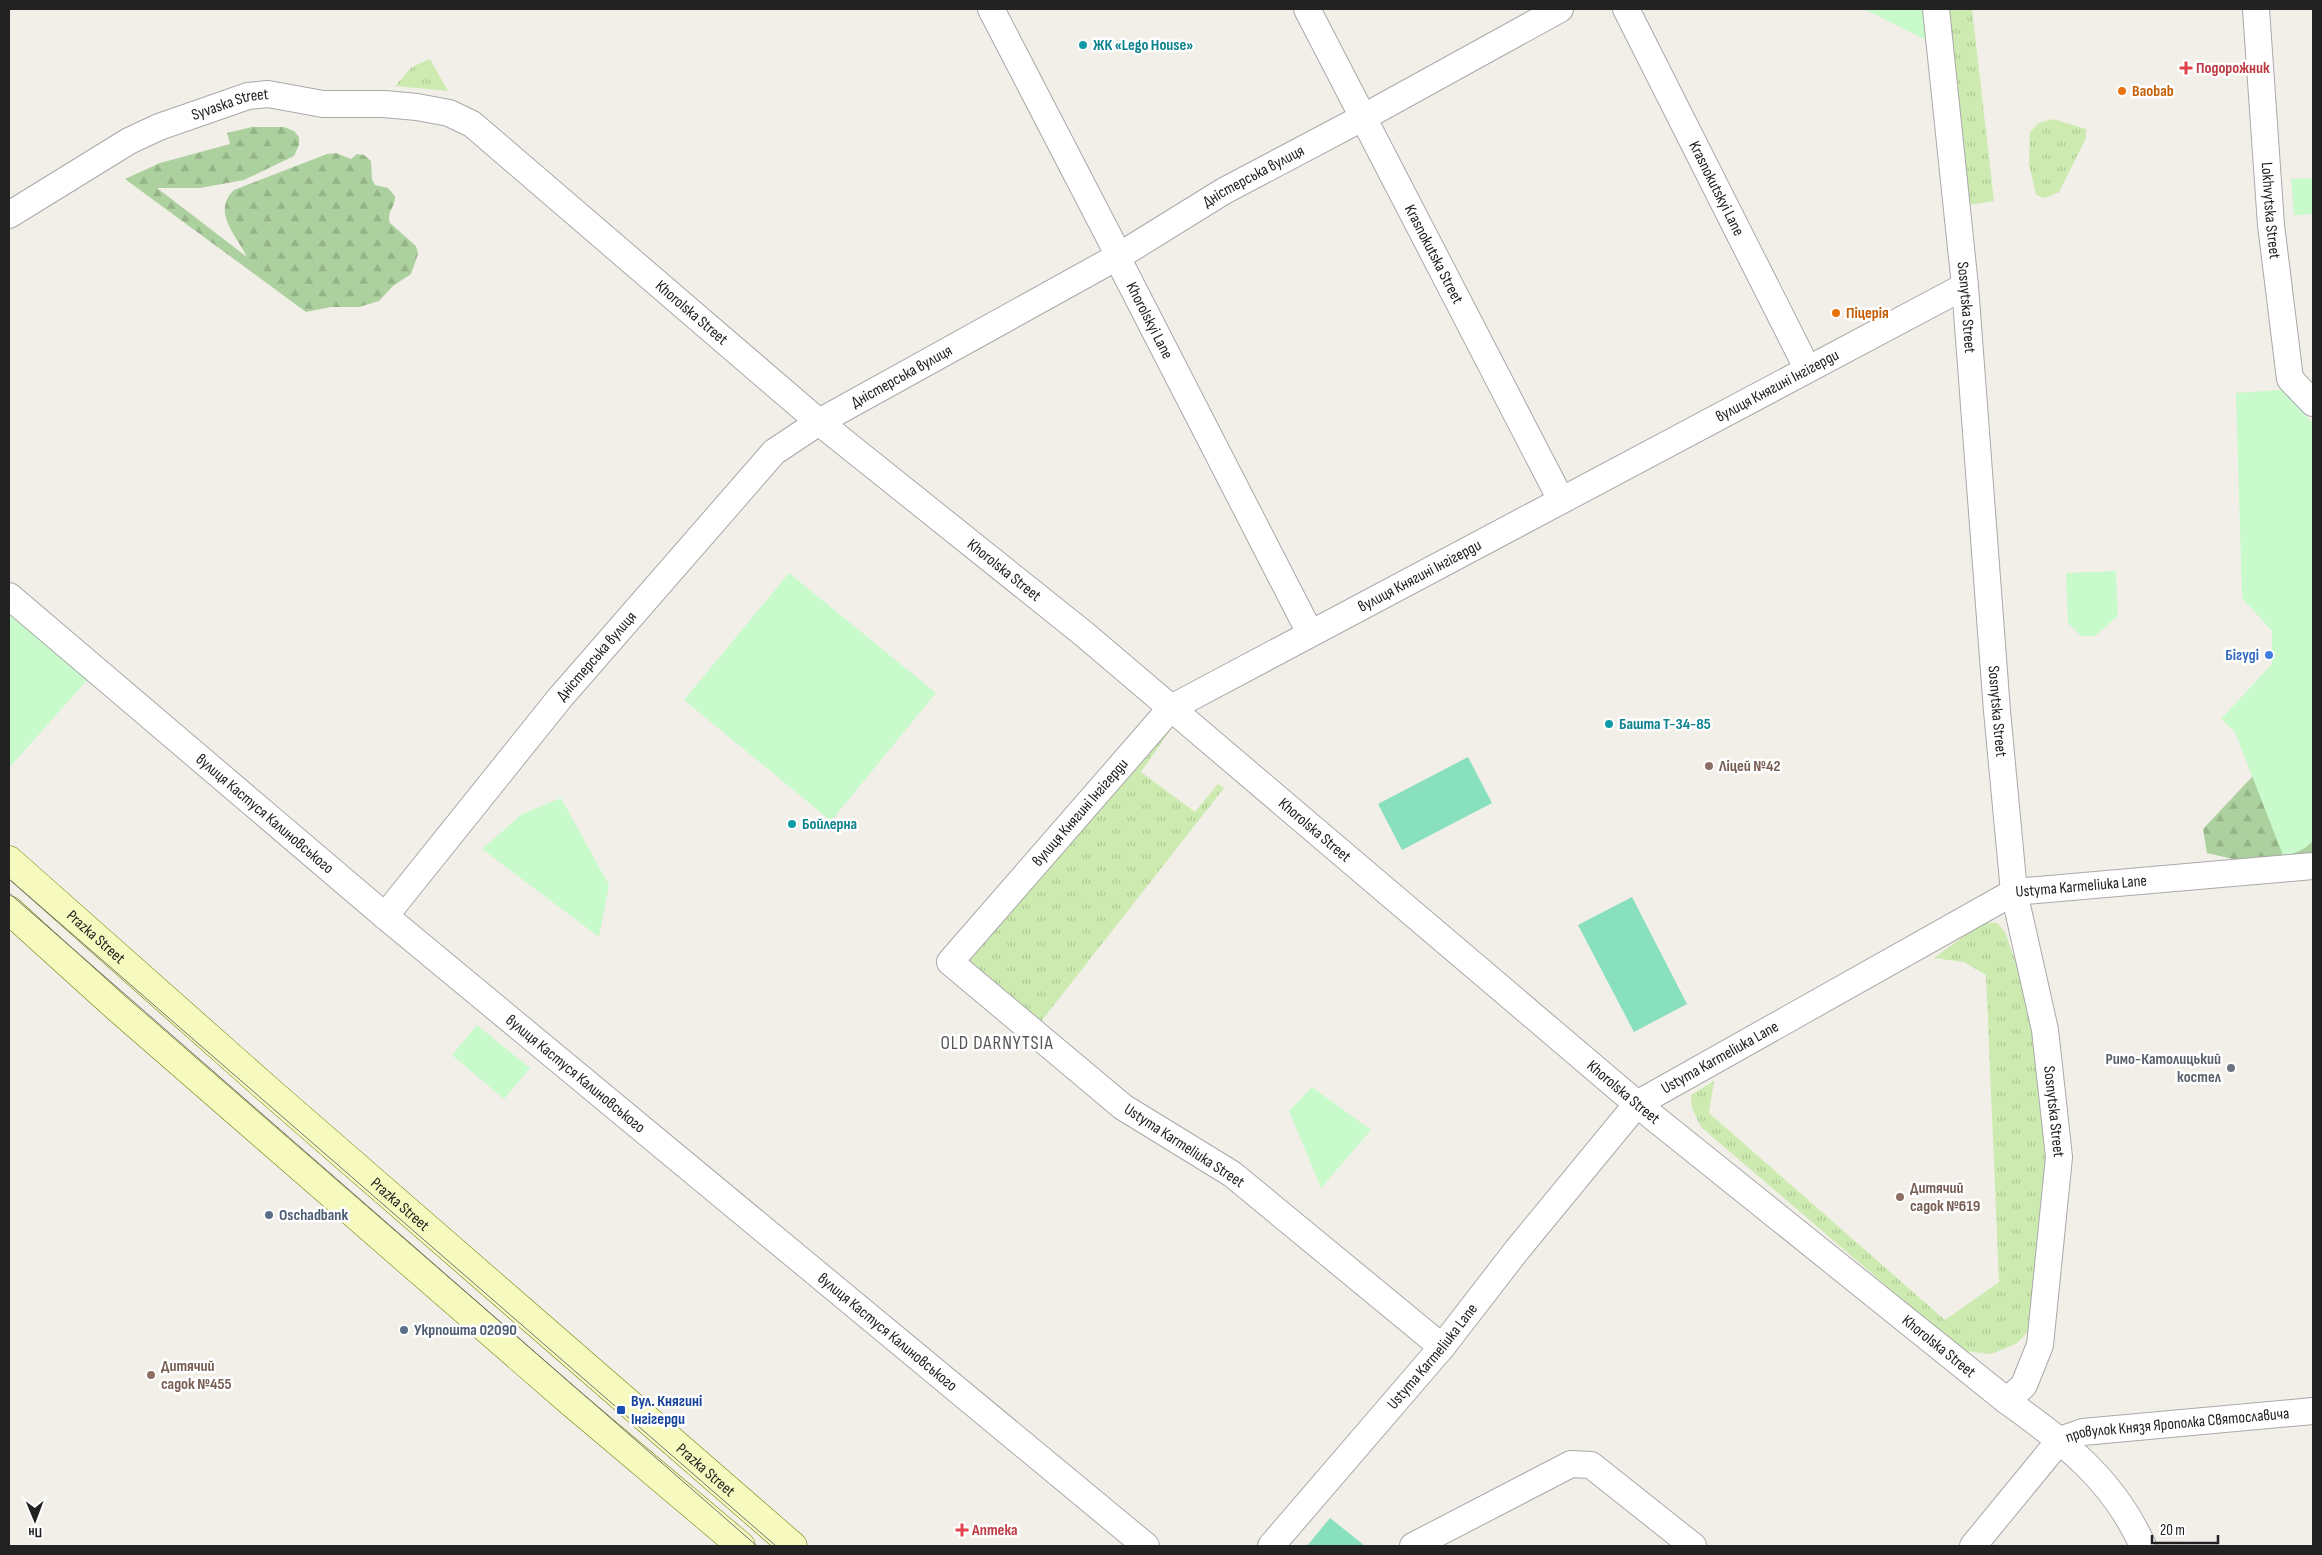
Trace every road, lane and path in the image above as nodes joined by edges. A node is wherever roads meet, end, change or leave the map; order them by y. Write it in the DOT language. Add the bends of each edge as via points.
graph roads {
  1 [pos="991,9"];
  2 [pos="1307,9"];
  3 [pos="1560,9"];
  4 [pos="1626,9"];
  5 [pos="1936,9"];
  6 [pos="2256,9"];
  7 [pos="1364,117"];
  8 [pos="472,124"];
  9 [pos="9,215"];
  10 [pos="1119,256"];
  11 [pos="1965,286"];
  12 [pos="1807,368"];
  13 [pos="2313,403"];
  14 [pos="819,422"];
  15 [pos="1561,500"];
  16 [pos="9,596"];
  17 [pos="1310,633"];
  18 [pos="1171,708"];
  19 [pos="9,860"];
  20 [pos="2313,866"];
  21 [pos="2014,892"];
  22 [pos="9,910"];
  23 [pos="385,916"];
  24 [pos="950,962"];
  25 [pos="1637,1104"];
  26 [pos="1442,1347"];
  27 [pos="2007,1401"];
  28 [pos="2313,1411"];
  29 [pos="2060,1440"];
  30 [pos="741,1546"];
  31 [pos="793,1546"];
  32 [pos="1146,1546"];
  33 [pos="1271,1546"];
  34 [pos="1413,1546"];
  35 [pos="1693,1546"];
  36 [pos="1973,1546"];
  37 [pos="2143,1546"];
  1 -- 10 [label="street, Khorolskyi Lane"];
  2 -- 7 [label="street, Krasnokutska Street"];
  3 -- 7 [label="street, Дністерська вулиця"];
  4 -- 12 [label="street, Krasnokutskyi Lane"];
  5 -- 11 [label="street, Sosnytska Street"];
  6 -- 13 [label="street, Lokhvytska Street" via="2271,225 2290,379"];
  7 -- 10 [label="street, Дністерська вулиця" via="1224,191"];
  7 -- 15 [label="street, Krasnokutska Street"];
  8 -- 9 [label="street, Syvaska Street" via="449,113 417,107 322,104 268,94 248,96 128,141"];
  8 -- 14 [label="street, Khorolska Street"];
  10 -- 14 [label="street, Дністерська вулиця"];
  10 -- 17 [label="street, Khorolskyi Lane"];
  11 -- 12 [label="street, вулиця Княгині Інгігерди"];
  11 -- 21 [label="street, Sosnytska Street"];
  12 -- 15 [label="street, вулиця Княгині Інгігерди"];
  14 -- 18 [label="street, Khorolska Street" via="1084,634"];
  14 -- 23 [label="street, Дністерська вулиця" via="774,452 559,699"];
  15 -- 17 [label="street, вулиця Княгині Інгігерди"];
  16 -- 23 [label="street, вулиця Кастуся Калиновського"];
  17 -- 18 [label="street, вулиця Княгині Інгігерди"];
  18 -- 24 [label="street, вулиця Княгині Інгігерди"];
  18 -- 25 [label="street, Khorolska Street"];
  19 -- 31 [label="street, Prazka Street"];
  20 -- 21 [label="street, Ustyma Karmeliuka Lane"];
  21 -- 25 [label="street, Ustyma Karmeliuka Lane"];
  21 -- 27 [label="street, Sosnytska Street" via="2045,1030 2059,1157 2040,1345 2024,1385"];
  22 -- 30 [label="street" via="553,1387"];
  23 -- 32 [label="street, вулиця Кастуся Калиновського"];
  24 -- 26 [label="street, Ustyma Karmeliuka Street" via="1122,1107 1232,1174"];
  25 -- 26 [label="street, Ustyma Karmeliuka Lane"];
  25 -- 27 [label="street, Khorolska Street"];
  26 -- 33 [label="street, Ustyma Karmeliuka Lane"];
  27 -- 29 [label="street, Khorolska Street"];
  28 -- 29 [label="street, провулок Князя Ярополка Святославича" via="2083,1432"];
  29 -- 36 [label="street, провулок Князя Ярополка Святославича"];
  29 -- 37 [label="street, Khorolska Street" via="2111,1490"];
  34 -- 35 [label="street" via="1571,1464 1590,1465"];
}
